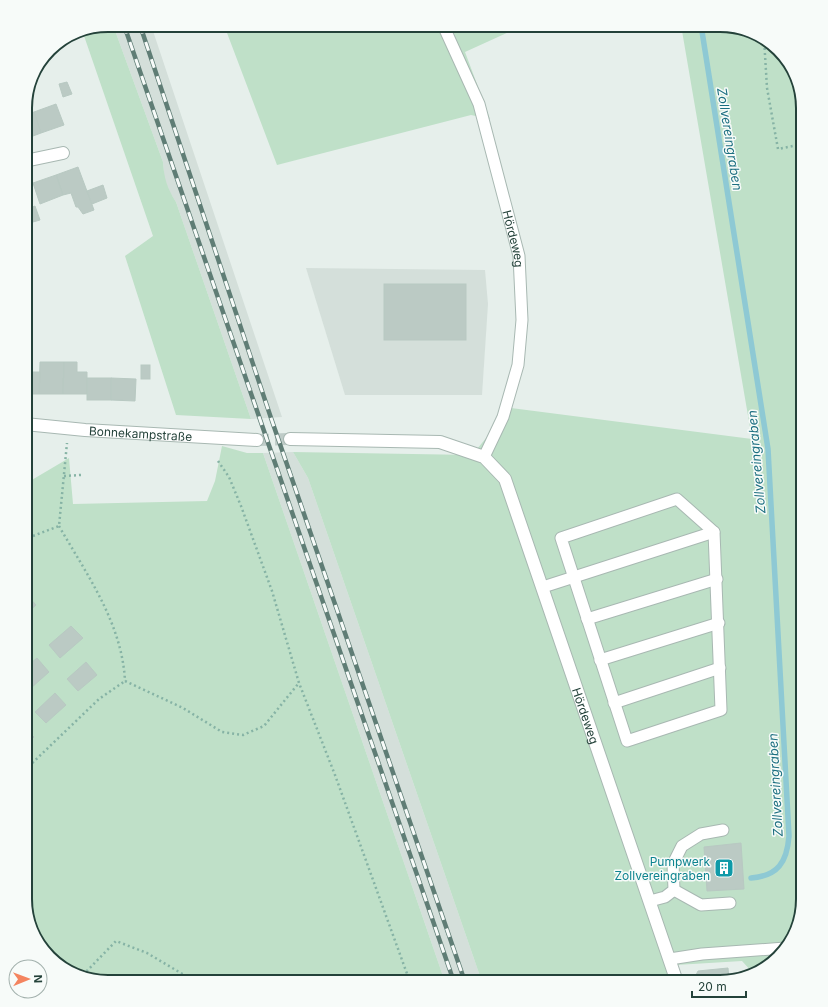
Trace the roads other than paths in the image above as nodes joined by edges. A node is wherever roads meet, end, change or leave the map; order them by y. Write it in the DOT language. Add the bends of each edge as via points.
graph roads {
  1 [pos="447,32"];
  2 [pos="63,152"];
  3 [pos="32,159"];
  4 [pos="32,425"];
  5 [pos="290,438"];
  6 [pos="257,440"];
  7 [pos="484,457"];
  8 [pos="714,532"];
  9 [pos="573,578"];
  10 [pos="717,579"];
  11 [pos="543,587"];
  12 [pos="587,619"];
  13 [pos="719,623"];
  14 [pos="600,660"];
  15 [pos="720,668"];
  16 [pos="614,703"];
  17 [pos="723,830"];
  18 [pos="674,890"];
  19 [pos="650,901"];
  20 [pos="730,903"];
  21 [pos="777,949"];
  22 [pos="670,959"];
  23 [pos="675,975"];
  1 -- 7 [label="lane, Hördeweg" via="479,104 519,256 522,320 518,365 503,417"];
  2 -- 3 [label="street"];
  4 -- 6 [label="street, Bonnekampstraße"];
  5 -- 7 [label="street, Hördeweg" via="440,442"];
  7 -- 11 [label="street, Hördeweg" via="505,479"];
  8 -- 9 [label="lane"];
  8 -- 9 [label="lane" via="677,499 561,538"];
  8 -- 10 [label="lane"];
  9 -- 11 [label="lane"];
  9 -- 12 [label="lane"];
  10 -- 12 [label="lane"];
  10 -- 13 [label="lane"];
  11 -- 19 [label="street, Hördeweg"];
  12 -- 14 [label="lane"];
  13 -- 14 [label="lane"];
  13 -- 15 [label="lane"];
  14 -- 16 [label="lane"];
  15 -- 16 [label="lane"];
  15 -- 16 [label="lane" via="721,710 627,741"];
  17 -- 18 [label="lane" via="701,834 682,846 673,864"];
  18 -- 19 [label="lane" via="665,897"];
  18 -- 20 [label="lane" via="701,905"];
  19 -- 22 [label="street, Hördeweg"];
  21 -- 22 [label="lane"];
  22 -- 23 [label="street, Hördeweg"];
}
